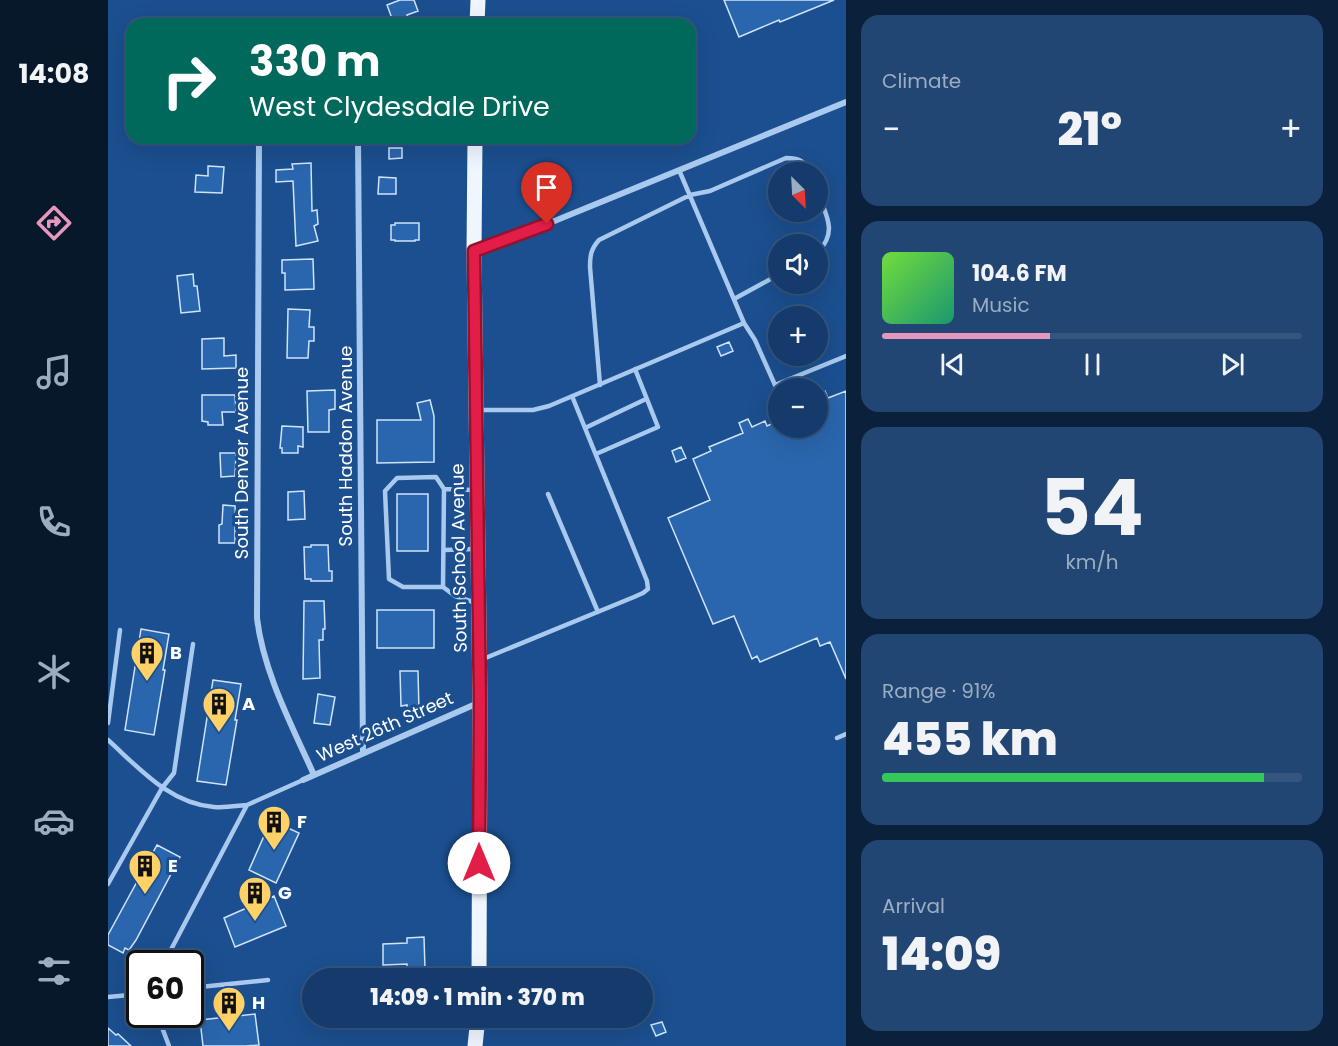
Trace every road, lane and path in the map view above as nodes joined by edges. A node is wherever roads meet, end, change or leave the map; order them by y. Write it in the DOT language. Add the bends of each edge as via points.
graph roads {
  1 [pos="478,0"];
  2 [pos="477,18"];
  3 [pos="846,102"];
  4 [pos="259,144"];
  5 [pos="358,144"];
  6 [pos="475,144"];
  7 [pos="777,162"];
  8 [pos="804,162"];
  9 [pos="768,166"];
  10 [pos="679,170"];
  11 [pos="690,195"];
  12 [pos="828,220"];
  13 [pos="828,237"];
  14 [pos="474,251"];
  15 [pos="768,281"];
  16 [pos="734,300"];
  17 [pos="744,323"];
  18 [pos="846,356"];
  19 [pos="635,369"];
  20 [pos="600,384"];
  21 [pos="572,396"];
  22 [pos="646,399"];
  23 [pos="476,410"];
  24 [pos="585,428"];
  25 [pos="596,454"];
  26 [pos="444,489"];
  27 [pos="477,490"];
  28 [pos="548,494"];
  29 [pos="478,549"];
  30 [pos="444,550"];
  31 [pos="443,587"];
  32 [pos="479,604"];
  33 [pos="598,612"];
  34 [pos="120,630"];
  35 [pos="193,644"];
  36 [pos="480,660"];
  37 [pos="480,702"];
  38 [pos="108,723"];
  39 [pos="846,734"];
  40 [pos="837,738"];
  41 [pos="108,740"];
  42 [pos="363,753"];
  43 [pos="314,775"];
  44 [pos="303,780"];
  45 [pos="162,788"];
  46 [pos="247,805"];
  47 [pos="108,884"];
  48 [pos="171,950"];
  49 [pos="479,968"];
  50 [pos="268,980"];
  51 [pos="204,987"];
  52 [pos="126,995"];
  53 [pos="108,997"];
  54 [pos="162,1028"];
  55 [pos="477,1028"];
  56 [pos="169,1046"];
  57 [pos="475,1046"];
  1 -- 2 [label="main road"];
  3 -- 10 [label="street"];
  4 -- 43 [label="street, South Denver Avenue" via="257,618 270,672"];
  5 -- 42 [label="street, South Haddon Avenue"];
  6 -- 14 [label="main road, South School Avenue"];
  7 -- 8 [label="lane" via="786,158"];
  9 -- 11 [label="lane" via="711,191"];
  10 -- 11 [label="lane"];
  10 -- 14 [label="street"];
  11 -- 16 [label="lane"];
  11 -- 20 [label="lane" via="599,240 592,248 590,267"];
  12 -- 13 [label="lane"];
  14 -- 23 [label="main road, South School Avenue"];
  15 -- 16 [label="lane"];
  16 -- 17 [label="lane"];
  17 -- 18 [label="lane" via="775,385"];
  17 -- 19 [label="lane"];
  19 -- 20 [label="lane"];
  19 -- 22 [label="lane"];
  20 -- 21 [label="lane"];
  21 -- 23 [label="lane" via="533,410"];
  21 -- 24 [label="lane"];
  22 -- 24 [label="lane"];
  22 -- 25 [label="lane" via="658,428"];
  23 -- 27 [label="main road, South School Avenue"];
  24 -- 25 [label="lane"];
  25 -- 33 [label="lane" via="648,586 643,593"];
  26 -- 27 [label="lane"];
  26 -- 30 [label="lane"];
  26 -- 31 [label="lane" via="436,477 398,478 385,491 389,579 403,587"];
  27 -- 29 [label="main road, South School Avenue"];
  28 -- 33 [label="lane"];
  29 -- 30 [label="lane"];
  29 -- 32 [label="main road, South School Avenue"];
  30 -- 31 [label="lane"];
  31 -- 32 [label="lane" via="455,596"];
  32 -- 36 [label="main road, South School Avenue"];
  33 -- 36 [label="lane"];
  34 -- 38 [label="lane"];
  35 -- 45 [label="lane" via="174,773"];
  36 -- 37 [label="main road, South School Avenue"];
  37 -- 42 [label="street, West 26th Street"];
  37 -- 49 [label="main road, South School Avenue"];
  39 -- 40 [label="lane"];
  41 -- 45 [label="lane"];
  42 -- 43 [label="street, West 26th Street"];
  43 -- 44 [label="street, West 26th Street"];
  44 -- 46 [label="lane"];
  45 -- 46 [label="lane" via="186,801 214,808"];
  45 -- 47 [label="lane"];
  46 -- 48 [label="lane"];
  50 -- 51 [label="lane"];
  52 -- 53 [label="lane"];
  54 -- 56 [label="lane"];
  55 -- 57 [label="main road"];
}
